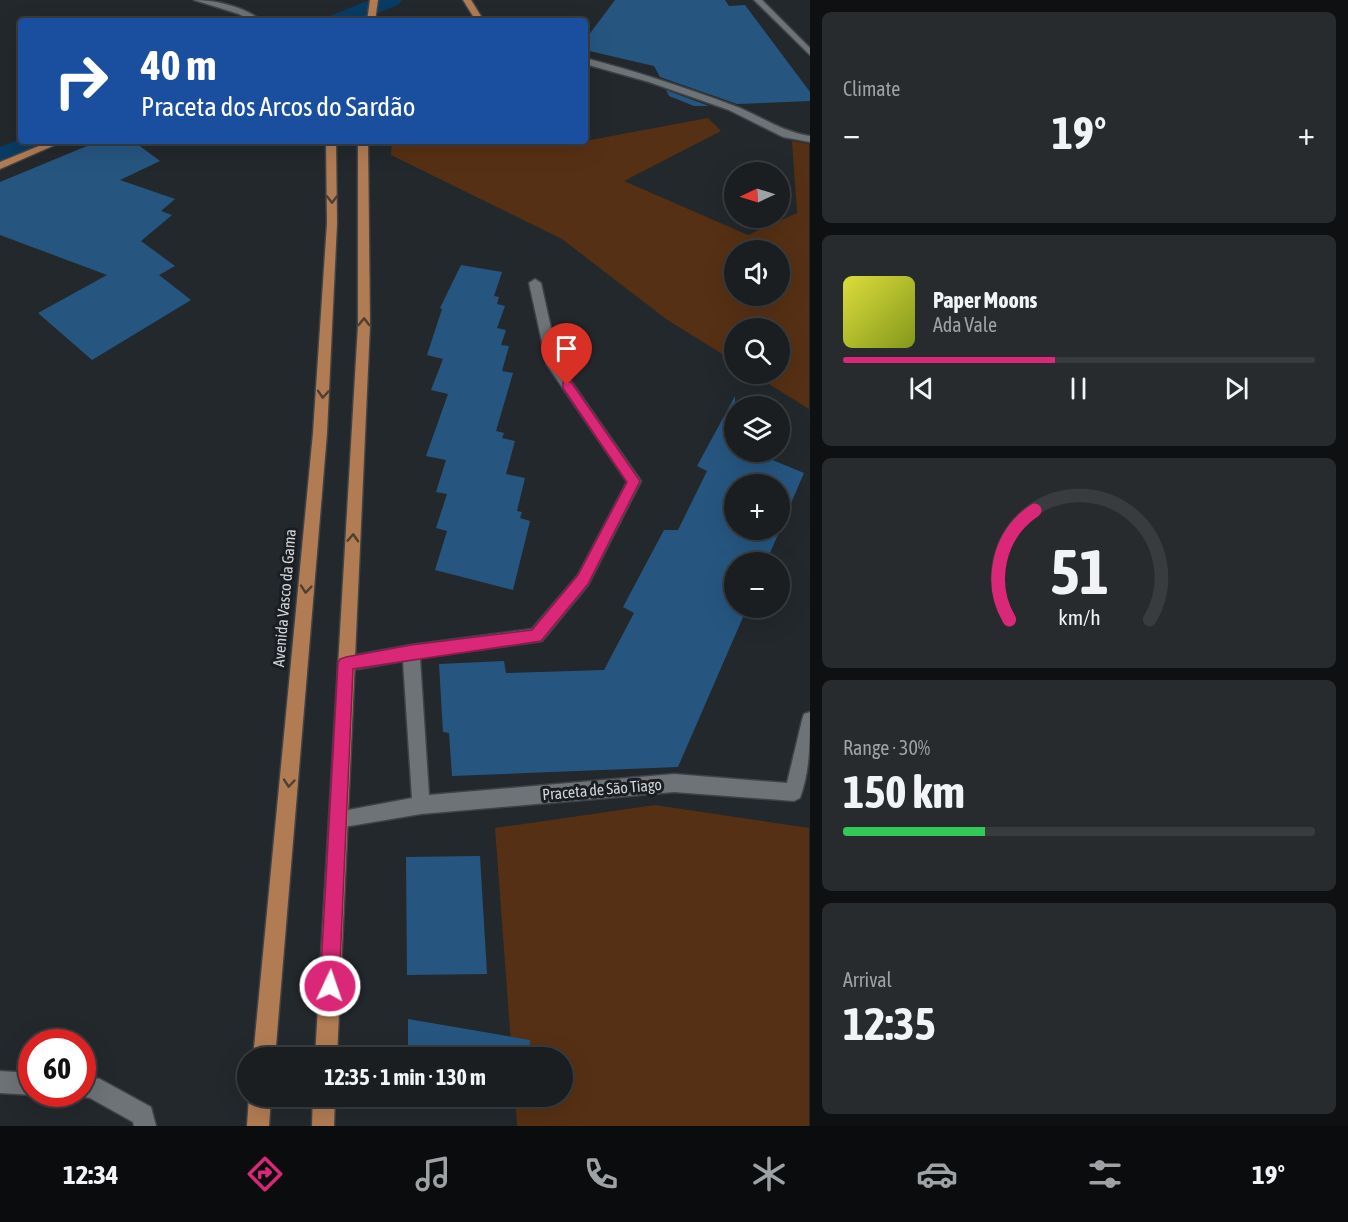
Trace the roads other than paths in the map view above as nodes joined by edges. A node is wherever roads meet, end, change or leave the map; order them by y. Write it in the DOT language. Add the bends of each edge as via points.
graph roads {
  1 [pos="198,0"];
  2 [pos="374,0"];
  3 [pos="467,0"];
  4 [pos="758,0"];
  5 [pos="253,18"];
  6 [pos="371,18"];
  7 [pos="478,18"];
  8 [pos="810,53"];
  9 [pos="588,62"];
  10 [pos="810,139"];
  11 [pos="52,144"];
  12 [pos="331,144"];
  13 [pos="363,144"];
  14 [pos="0,166"];
  15 [pos="535,283"];
  16 [pos="411,652"];
  17 [pos="346,663"];
  18 [pos="810,720"];
  19 [pos="421,806"];
  20 [pos="338,819"];
  21 [pos="265,1047"];
  22 [pos="327,1047"];
  23 [pos="0,1082"];
  24 [pos="18,1083"];
  25 [pos="96,1089"];
  26 [pos="259,1107"];
  27 [pos="324,1107"];
  28 [pos="145,1126"];
  29 [pos="258,1126"];
  30 [pos="323,1126"];
  1 -- 5 [label="street"];
  2 -- 6 [label="main road"];
  3 -- 7 [label="main road"];
  4 -- 8 [label="street"];
  9 -- 10 [label="street" via="732,108 786,135"];
  11 -- 14 [label="main road"];
  12 -- 21 [label="main road, Avenida Vasco da Gama, one-way" via="332,223 320,433"];
  17 -- 13 [label="main road, one-way" via="364,326"];
  15 -- 16 [label="street" via="553,365 634,481 583,580 536,636"];
  16 -- 17 [label="street"];
  16 -- 19 [label="street"];
  17 -- 20 [label="main road"];
  18 -- 19 [label="street, Praceta de São Tiago" via="794,792 674,783"];
  19 -- 20 [label="street, Praceta de São Tiago"];
  20 -- 22 [label="main road"];
  23 -- 24 [label="street"];
  25 -- 28 [label="street" via="143,1115"];
  26 -- 29 [label="main road"];
  27 -- 30 [label="main road"];
}
